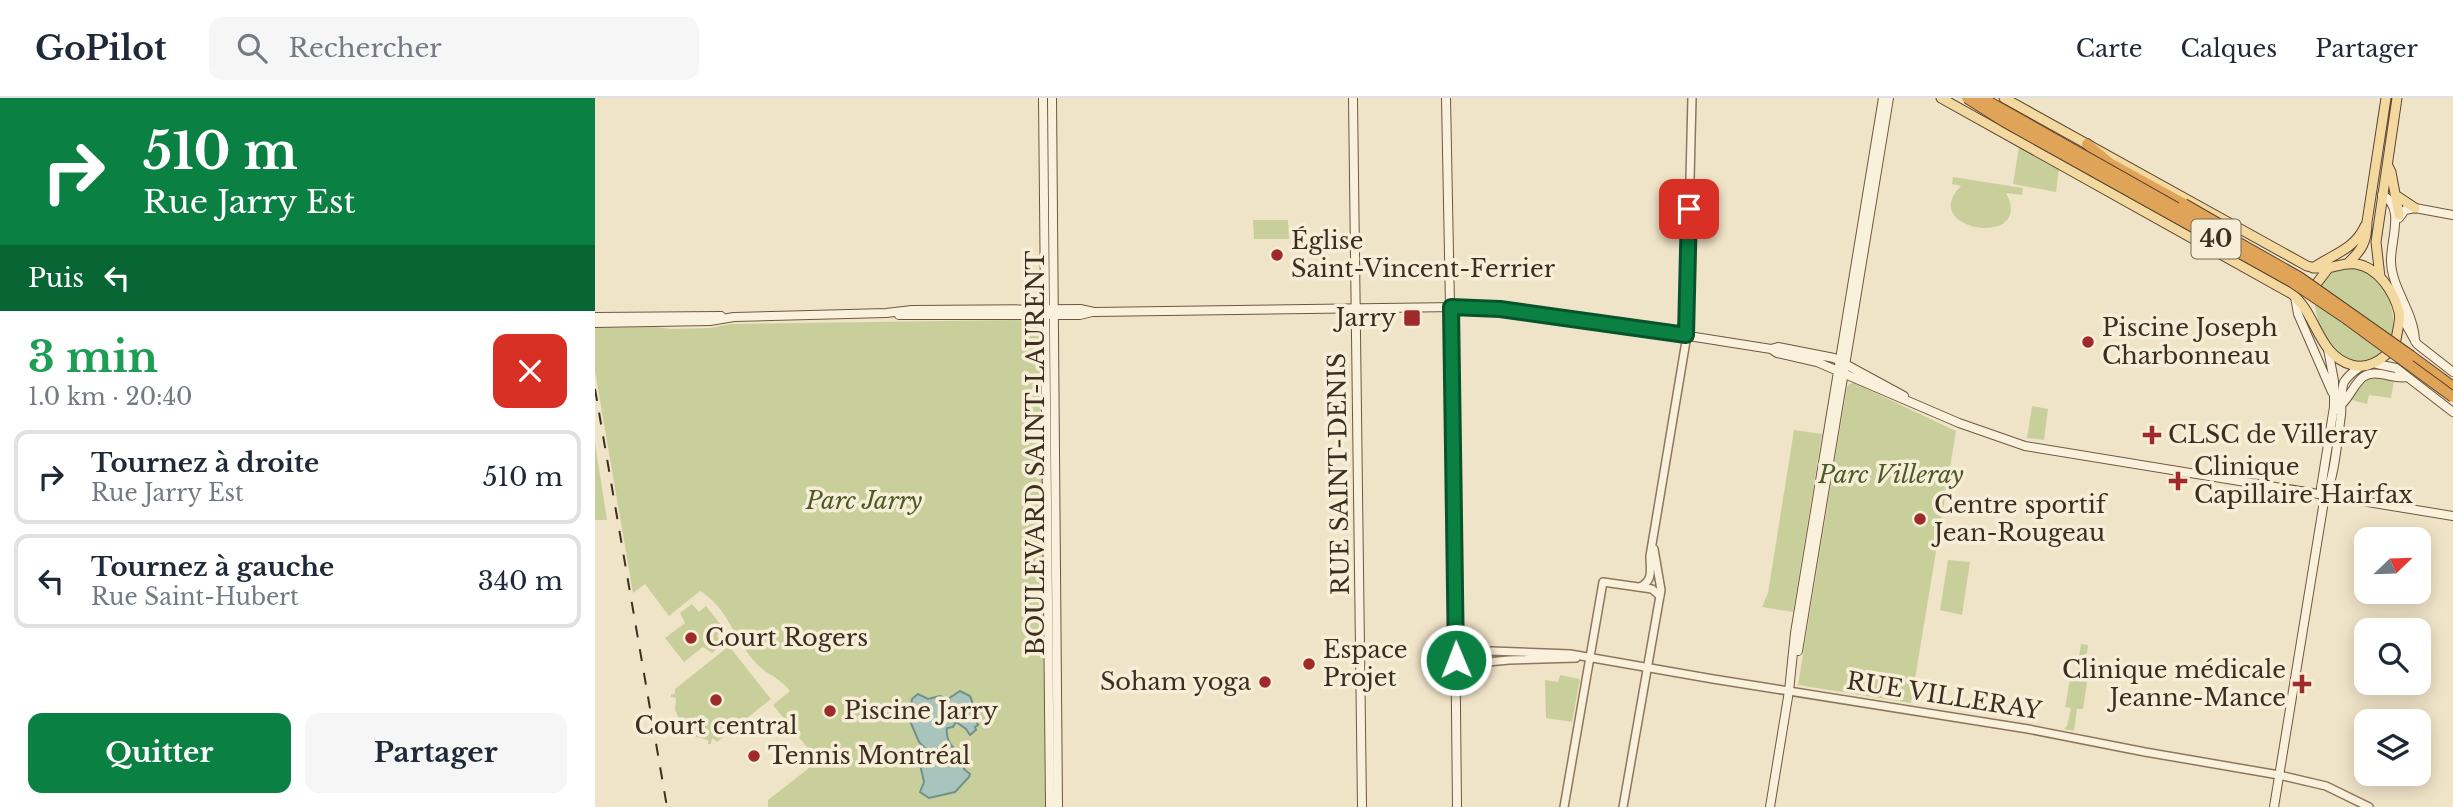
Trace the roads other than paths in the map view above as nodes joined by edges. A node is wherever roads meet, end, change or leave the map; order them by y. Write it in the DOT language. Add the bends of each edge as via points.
graph roads {
  1 [pos="1043,98"];
  2 [pos="1052,98"];
  3 [pos="1353,98"];
  4 [pos="1447,98"];
  5 [pos="1692,98"];
  6 [pos="1883,98"];
  7 [pos="1889,98"];
  8 [pos="1941,98"];
  9 [pos="1968,98"];
  10 [pos="1982,98"];
  11 [pos="2004,98"];
  12 [pos="2386,98"];
  13 [pos="2397,98"];
  14 [pos="1957,102"];
  15 [pos="2087,144"];
  16 [pos="2387,165"];
  17 [pos="2372,190"];
  18 [pos="2382,194"];
  19 [pos="2397,195"];
  20 [pos="2415,208"];
  21 [pos="2399,215"];
  22 [pos="2453,215"];
  23 [pos="2367,222"];
  24 [pos="2393,241"];
  25 [pos="2258,253"];
  26 [pos="2347,264"];
  27 [pos="2313,268"];
  28 [pos="2327,270"];
  29 [pos="2379,277"];
  30 [pos="2317,283"];
  31 [pos="2295,297"];
  32 [pos="2312,300"];
  33 [pos="1451,307"];
  34 [pos="1356,308"];
  35 [pos="1050,312"];
  36 [pos="2400,314"];
  37 [pos="595,317"];
  38 [pos="734,317"];
  39 [pos="2311,318"];
  40 [pos="595,323"];
  41 [pos="1686,335"];
  42 [pos="2396,340"];
  43 [pos="2415,341"];
  44 [pos="2328,349"];
  45 [pos="2387,354"];
  46 [pos="2377,364"];
  47 [pos="1842,367"];
  48 [pos="2360,367"];
  49 [pos="2453,372"];
  50 [pos="2407,377"];
  51 [pos="2453,387"];
  52 [pos="2334,394"];
  53 [pos="2453,397"];
  54 [pos="2342,404"];
  55 [pos="2453,412"];
  56 [pos="2324,497"];
  57 [pos="2453,516"];
  58 [pos="1653,545"];
  59 [pos="1640,587"];
  60 [pos="1660,596"];
  61 [pos="1591,658"];
  62 [pos="1455,666"];
  63 [pos="1647,668"];
  64 [pos="1789,691"];
  65 [pos="2279,775"];
  66 [pos="1050,807"];
  67 [pos="1058,807"];
  68 [pos="1362,807"];
  69 [pos="1457,807"];
  70 [pos="1564,807"];
  71 [pos="1623,807"];
  72 [pos="1770,807"];
  73 [pos="2274,807"];
  74 [pos="2369,807"];
  1 -- 35 [label="main road, BOULEVARD SAINT-LAURENT"];
  2 -- 35 [label="main road, BOULEVARD SAINT-LAURENT"];
  3 -- 34 [label="main road, RUE SAINT-DENIS"];
  4 -- 33 [label="main road"];
  5 -- 41 [label="street"];
  6 -- 47 [label="main road"];
  7 -- 47 [label="main road"];
  8 -- 14 [label="main road"];
  9 -- 53 [label="highway, 40, bridge" via="2292,282"];
  10 -- 25 [label="highway, 40, bridge"];
  11 -- 15 [label="main road" via="2024,114"];
  12 -- 17 [label="main road"];
  13 -- 16 [label="main road"];
  14 -- 31 [label="main road" via="2218,248"];
  15 -- 25 [label="highway, bridge" via="2111,164 2231,231"];
  15 -- 27 [label="main road"];
  16 -- 18 [label="main road"];
  16 -- 19 [label="main road"];
  17 -- 18 [label="main road"];
  17 -- 23 [label="main road"];
  18 -- 24 [label="main road" via="2394,208"];
  18 -- 29 [label="main road" via="2376,247"];
  19 -- 20 [label="main road"];
  19 -- 21 [label="main road"];
  20 -- 21 [label="main road"];
  20 -- 22 [label="main road"];
  21 -- 24 [label="main road"];
  23 -- 26 [label="main road" via="2364,246"];
  23 -- 27 [label="main road" via="2351,246"];
  24 -- 43 [label="main road" via="2392,270 2415,326"];
  25 -- 51 [label="highway, 40, bridge" via="2331,298"];
  26 -- 28 [label="main road"];
  26 -- 29 [label="main road" via="2362,265"];
  27 -- 28 [label="main road"];
  28 -- 30 [label="main road"];
  29 -- 36 [label="main road"];
  31 -- 39 [label="main road"];
  31 -- 52 [label="main road" via="2298,314"];
  32 -- 39 [label="main road"];
  33 -- 34 [label="main road"];
  33 -- 41 [label="main road" via="1500,309"];
  33 -- 62 [label="main road"];
  34 -- 35 [label="main road"];
  34 -- 68 [label="main road, RUE SAINT-DENIS"];
  35 -- 38 [label="main road"];
  35 -- 66 [label="main road, BOULEVARD SAINT-LAURENT"];
  35 -- 67 [label="main road, BOULEVARD SAINT-LAURENT"];
  36 -- 42 [label="main road"];
  36 -- 43 [label="main road"];
  37 -- 38 [label="main road"];
  38 -- 40 [label="main road"];
  39 -- 44 [label="main road"];
  41 -- 47 [label="main road"];
  41 -- 58 [label="street"];
  43 -- 49 [label="main road"];
  44 -- 48 [label="main road" via="2341,361"];
  44 -- 52 [label="main road"];
  45 -- 46 [label="main road"];
  46 -- 48 [label="main road"];
  46 -- 50 [label="main road" via="2393,367"];
  47 -- 56 [label="main road" via="1959,423 2020,445"];
  47 -- 64 [label="main road"];
  48 -- 54 [label="main road" via="2345,381"];
  50 -- 54 [label="main road" via="2367,375"];
  50 -- 55 [label="main road"];
  52 -- 56 [label="main road"];
  54 -- 56 [label="main road"];
  56 -- 57 [label="main road"];
  56 -- 65 [label="main road"];
  58 -- 59 [label="street" via="1650,578"];
  58 -- 60 [label="street"];
  59 -- 60 [label="street"];
  59 -- 61 [label="street" via="1604,582"];
  60 -- 63 [label="street"];
  61 -- 62 [label="street, RUE VILLERAY"];
  61 -- 63 [label="street, RUE VILLERAY"];
  61 -- 70 [label="street"];
  62 -- 69 [label="main road"];
  63 -- 64 [label="street, RUE VILLERAY"];
  63 -- 71 [label="street"];
  64 -- 65 [label="street, RUE VILLERAY"];
  64 -- 72 [label="main road"];
  65 -- 73 [label="main road"];
  65 -- 74 [label="street, RUE VILLERAY" via="2324,785"];
}
